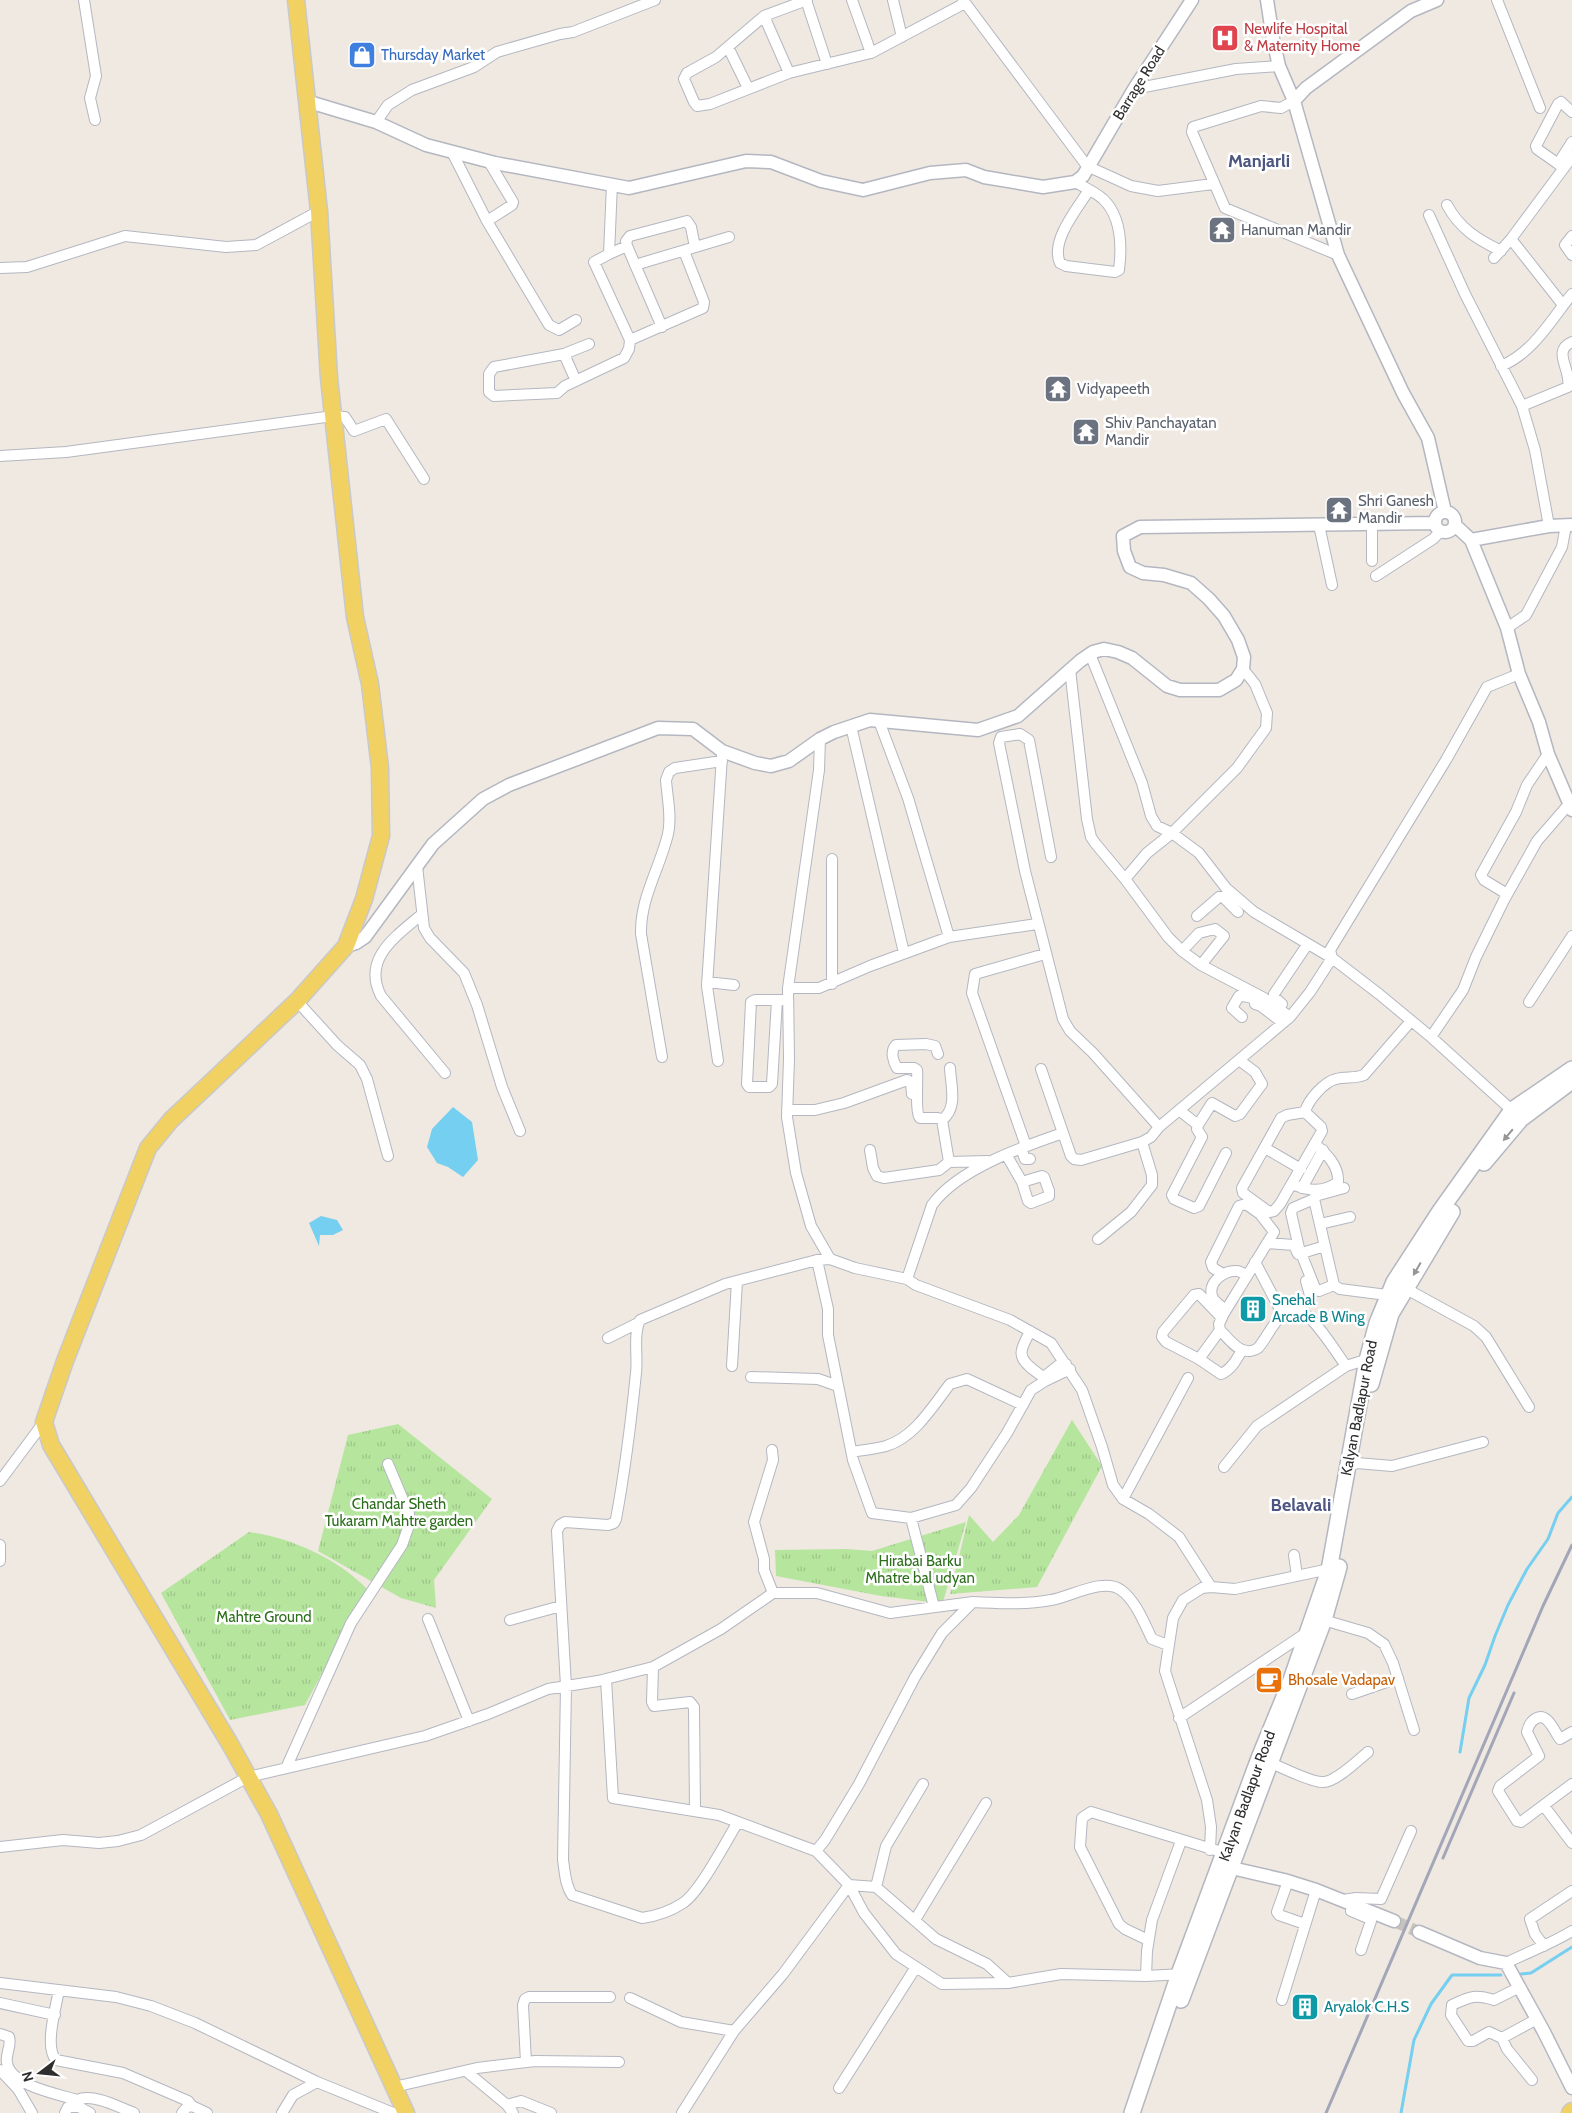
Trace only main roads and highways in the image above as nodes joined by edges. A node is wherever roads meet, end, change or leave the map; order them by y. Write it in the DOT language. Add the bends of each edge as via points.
graph roads {
  1 [pos="296,0"];
  2 [pos="1572,1069"];
  3 [pos="1572,1082"];
  4 [pos="1516,1115"];
  5 [pos="1185,1974"];
  6 [pos="406,2113"];
  7 [pos="1132,2113"];
  8 [pos="1142,2113"];
  1 -- 6 [label="main road" via="319,211 333,416 355,617 370,684 380,768 381,836 364,899 346,946 297,1001 171,1120 148,1148 44,1422 51,1445 269,1814"];
  2 -- 4 [label="main road"];
  3 -- 4 [label="main road"];
  4 -- 5 [label="main road, Kalyan Badlapur Road" via="1397,1291 1373,1358 1334,1568 1317,1623 1296,1682 1222,1859"];
  5 -- 7 [label="main road, Kalyan Badlapur Road"];
  5 -- 8 [label="main road"];
}
